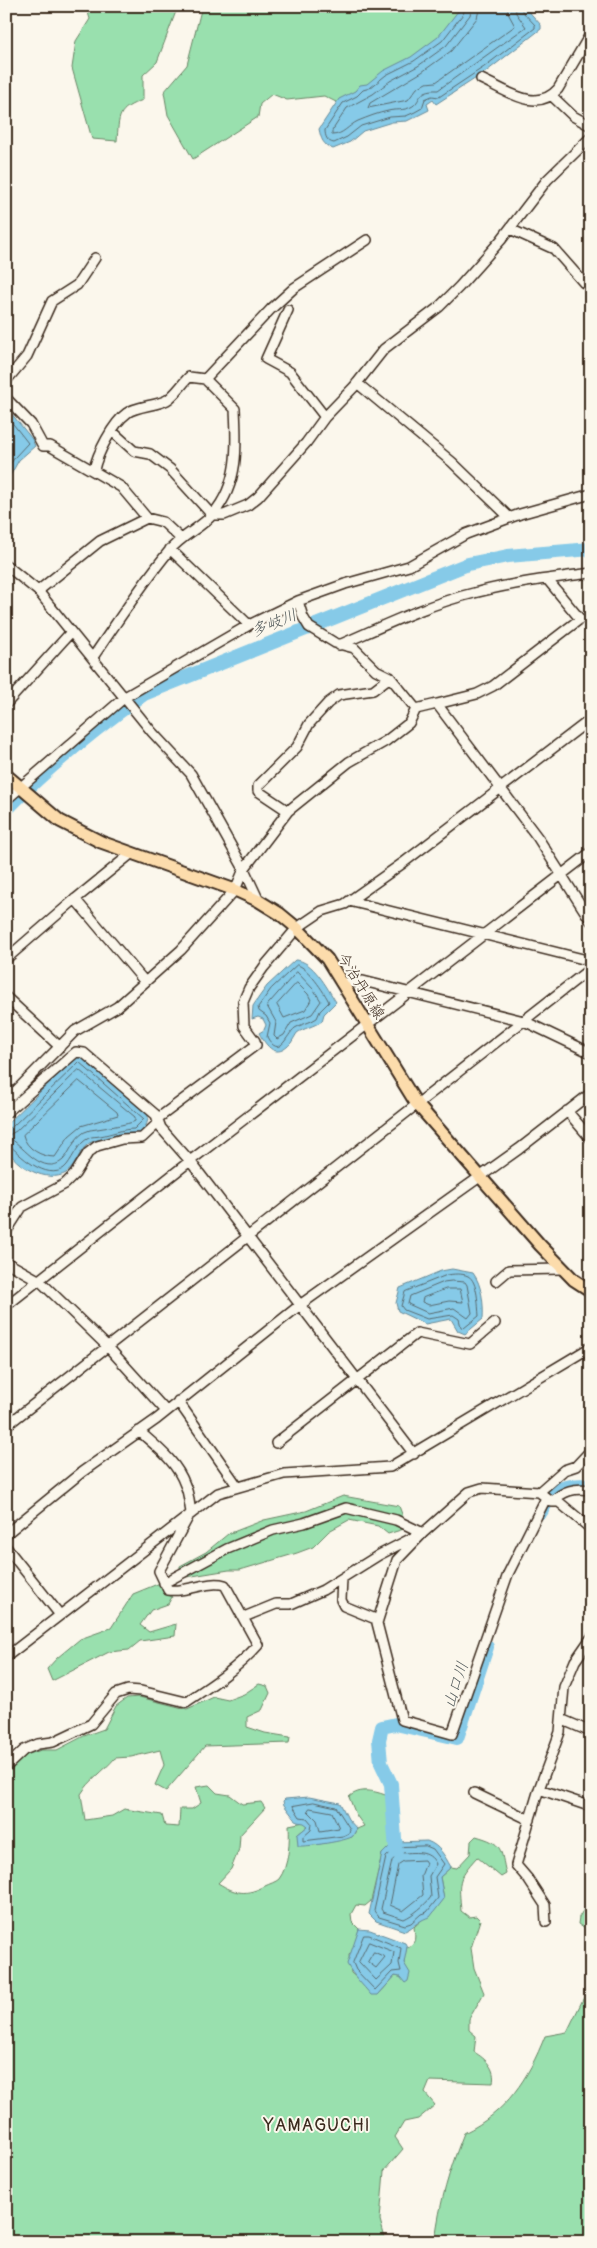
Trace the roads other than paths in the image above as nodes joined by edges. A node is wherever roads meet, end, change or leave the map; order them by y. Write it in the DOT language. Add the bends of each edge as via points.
graph roads {
  1 [pos="591,33"];
  2 [pos="481,79"];
  3 [pos="552,96"];
  4 [pos="591,126"];
  5 [pos="591,137"];
  6 [pos="510,230"];
  7 [pos="367,240"];
  8 [pos="95,258"];
  9 [pos="591,278"];
  10 [pos="288,310"];
  11 [pos="205,379"];
  12 [pos="6,381"];
  13 [pos="357,382"];
  14 [pos="6,398"];
  15 [pos="325,417"];
  16 [pos="112,432"];
  17 [pos="94,470"];
  18 [pos="591,494"];
  19 [pos="212,515"];
  20 [pos="147,518"];
  21 [pos="510,518"];
  22 [pos="180,538"];
  23 [pos="170,549"];
  24 [pos="6,565"];
  25 [pos="591,573"];
  26 [pos="547,579"];
  27 [pos="38,590"];
  28 [pos="298,600"];
  29 [pos="249,625"];
  30 [pos="72,632"];
  31 [pos="339,644"];
  32 [pos="93,657"];
  33 [pos="390,677"];
  34 [pos="125,697"];
  35 [pos="6,704"];
  36 [pos="437,704"];
  37 [pos="416,709"];
  38 [pos="591,719"];
  39 [pos="6,775"];
  40 [pos="19,787"];
  41 [pos="500,789"];
  42 [pos="6,800"];
  43 [pos="288,811"];
  44 [pos="591,852"];
  45 [pos="132,853"];
  46 [pos="244,869"];
  47 [pos="561,876"];
  48 [pos="235,890"];
  49 [pos="75,899"];
  50 [pos="259,900"];
  51 [pos="349,901"];
  52 [pos="591,921"];
  53 [pos="297,928"];
  54 [pos="484,935"];
  55 [pos="6,960"];
  56 [pos="591,961"];
  57 [pos="591,968"];
  58 [pos="145,982"];
  59 [pos="341,983"];
  60 [pos="409,993"];
  61 [pos="6,997"];
  62 [pos="524,1021"];
  63 [pos="367,1026"];
  64 [pos="60,1047"];
  65 [pos="591,1053"];
  66 [pos="591,1092"];
  67 [pos="6,1101"];
  68 [pos="416,1103"];
  69 [pos="567,1111"];
  70 [pos="6,1113"];
  71 [pos="158,1120"];
  72 [pos="591,1139"];
  73 [pos="190,1161"];
  74 [pos="480,1177"];
  75 [pos="6,1232"];
  76 [pos="247,1236"];
  77 [pos="6,1262"];
  78 [pos="562,1269"];
  79 [pos="40,1281"];
  80 [pos="496,1281"];
  81 [pos="591,1291"];
  82 [pos="300,1305"];
  83 [pos="6,1306"];
  84 [pos="495,1323"];
  85 [pos="591,1346"];
  86 [pos="108,1347"];
  87 [pos="356,1379"];
  88 [pos="178,1401"];
  89 [pos="166,1411"];
  90 [pos="6,1426"];
  91 [pos="139,1431"];
  92 [pos="276,1443"];
  93 [pos="591,1450"];
  94 [pos="414,1454"];
  95 [pos="238,1487"];
  96 [pos="591,1490"];
  97 [pos="545,1497"];
  98 [pos="191,1512"];
  99 [pos="591,1529"];
  100 [pos="423,1532"];
  101 [pos="6,1534"];
  102 [pos="6,1547"];
  103 [pos="342,1579"];
  104 [pos="164,1583"];
  105 [pos="60,1614"];
  106 [pos="244,1617"];
  107 [pos="378,1620"];
  108 [pos="591,1638"];
  109 [pos="588,1649"];
  110 [pos="6,1657"];
  111 [pos="562,1720"];
  112 [pos="591,1732"];
  113 [pos="6,1767"];
  114 [pos="539,1789"];
  115 [pos="474,1793"];
  116 [pos="589,1806"];
  117 [pos="530,1820"];
  118 [pos="546,1922"];
  1 -- 3 [label="street"];
  2 -- 3 [label="street" via="536,102"];
  3 -- 4 [label="street" via="573,116"];
  5 -- 6 [label="street" via="547,180"];
  6 -- 9 [label="street" via="554,249 584,283"];
  6 -- 13 [label="street" via="439,307 384,349"];
  7 -- 11 [label="street" via="294,288"];
  8 -- 12 [label="street" via="77,285 52,301 27,356"];
  10 -- 15 [label="street" via="266,359 290,372"];
  11 -- 16 [label="street" via="188,377 170,398 127,413"];
  11 -- 19 [label="street" via="235,409 235,468 230,487"];
  13 -- 15 [label="street"];
  13 -- 21 [label="street" via="458,468"];
  14 -- 17 [label="street" via="31,424 43,446 50,446"];
  15 -- 19 [label="street" via="258,497 224,515"];
  16 -- 17 [label="street"];
  16 -- 19 [label="street" via="134,451 150,454 170,469"];
  17 -- 20 [label="street" via="121,487"];
  18 -- 21 [label="street"];
  19 -- 22 [label="street"];
  20 -- 22 [label="street" via="164,522"];
  20 -- 27 [label="street" via="100,541"];
  21 -- 28 [label="street" via="466,534 409,566"];
  22 -- 23 [label="street"];
  23 -- 29 [label="street"];
  23 -- 32 [label="street"];
  24 -- 27 [label="street"];
  25 -- 26 [label="street"];
  26 -- 31 [label="street" via="474,593"];
  26 -- 36 [label="street" via="580,618 493,686 477,694"];
  27 -- 30 [label="street"];
  28 -- 29 [label="street"];
  28 -- 31 [label="street" via="309,627"];
  29 -- 34 [label="street"];
  30 -- 32 [label="street"];
  30 -- 35 [label="street"];
  31 -- 33 [label="street" via="354,648 376,670"];
  32 -- 34 [label="street"];
  33 -- 37 [label="street"];
  33 -- 43 [label="street" via="373,690 339,695 328,703 309,724 297,748 258,786 258,790"];
  34 -- 40 [label="street"];
  34 -- 46 [label="street" via="191,774"];
  36 -- 37 [label="street"];
  36 -- 41 [label="street"];
  37 -- 43 [label="street" via="409,723 386,741 349,762"];
  38 -- 41 [label="street"];
  39 -- 40 [label="main road, 今治丹原線"];
  40 -- 42 [label="street"];
  40 -- 45 [label="main road, 今治丹原線" via="60,820 101,842"];
  41 -- 47 [label="street" via="538,838"];
  41 -- 51 [label="street" via="404,864"];
  43 -- 46 [label="street"];
  44 -- 47 [label="street"];
  45 -- 48 [label="main road, 今治丹原線"];
  45 -- 49 [label="street"];
  46 -- 48 [label="street"];
  46 -- 50 [label="street"];
  47 -- 52 [label="street"];
  47 -- 54 [label="street"];
  48 -- 50 [label="main road, 今治丹原線"];
  48 -- 58 [label="street" via="181,950"];
  49 -- 55 [label="street"];
  49 -- 58 [label="street"];
  50 -- 53 [label="main road, 今治丹原線"];
  51 -- 53 [label="street" via="322,911"];
  51 -- 54 [label="street"];
  53 -- 59 [label="main road, 今治丹原線" via="327,959"];
  53 -- 71 [label="street" via="264,967 243,1002 244,1026 256,1045"];
  54 -- 56 [label="street"];
  54 -- 60 [label="street"];
  57 -- 62 [label="street"];
  58 -- 64 [label="street" via="117,1007 75,1031"];
  59 -- 60 [label="street" via="363,981"];
  59 -- 63 [label="main road, 今治丹原線"];
  60 -- 62 [label="street"];
  60 -- 63 [label="street"];
  61 -- 64 [label="street"];
  62 -- 65 [label="street"];
  62 -- 68 [label="street"];
  63 -- 68 [label="main road, 今治丹原線"];
  63 -- 73 [label="street"];
  64 -- 67 [label="street"];
  66 -- 69 [label="street"];
  68 -- 74 [label="main road, 今治丹原線"];
  68 -- 76 [label="street"];
  69 -- 72 [label="street"];
  69 -- 74 [label="street"];
  70 -- 71 [label="street" via="76,1052 84,1053"];
  71 -- 73 [label="street" via="161,1128"];
  71 -- 75 [label="street" via="142,1138 122,1139 97,1146 65,1184 22,1207"];
  73 -- 76 [label="street"];
  73 -- 79 [label="street"];
  74 -- 78 [label="main road, 今治丹原線"];
  74 -- 82 [label="street"];
  76 -- 82 [label="street"];
  76 -- 86 [label="street"];
  77 -- 79 [label="street"];
  78 -- 80 [label="street" via="509,1270"];
  78 -- 81 [label="main road, 今治丹原線"];
  79 -- 83 [label="street"];
  79 -- 86 [label="street"];
  82 -- 87 [label="street"];
  82 -- 88 [label="street"];
  84 -- 87 [label="street" via="470,1344 417,1333"];
  85 -- 94 [label="street"];
  86 -- 89 [label="street"];
  86 -- 90 [label="street"];
  87 -- 92 [label="street"];
  87 -- 94 [label="street"];
  88 -- 89 [label="street"];
  88 -- 95 [label="street"];
  89 -- 91 [label="street"];
  91 -- 98 [label="street" via="168,1457 178,1472 186,1485"];
  91 -- 101 [label="street"];
  93 -- 97 [label="street" via="576,1466 564,1470"];
  94 -- 95 [label="street" via="390,1467 284,1474"];
  95 -- 98 [label="street" via="218,1493"];
  96 -- 97 [label="street" via="576,1488"];
  97 -- 99 [label="street" via="559,1502"];
  97 -- 100 [label="street" via="482,1488 469,1492"];
  97 -- 107 [label="street" via="508,1574 452,1734 402,1720"];
  98 -- 104 [label="street" via="159,1571"];
  98 -- 105 [label="street"];
  100 -- 103 [label="street"];
  100 -- 104 [label="street" via="396,1520 346,1508 273,1530 227,1549"];
  100 -- 107 [label="street" via="397,1560"];
  102 -- 105 [label="street"];
  103 -- 106 [label="street" via="291,1604 276,1604"];
  103 -- 107 [label="street" via="341,1600 344,1606"];
  104 -- 106 [label="street" via="168,1590 180,1592 216,1582 225,1584"];
  105 -- 110 [label="street"];
  106 -- 113 [label="street" via="258,1645 216,1682 186,1702 141,1691 128,1690 116,1694 91,1724 53,1742 24,1750"];
  108 -- 109 [label="street"];
  109 -- 111 [label="street" via="575,1661 564,1687"];
  111 -- 112 [label="street"];
  111 -- 114 [label="street"];
  114 -- 116 [label="street"];
  114 -- 117 [label="street"];
  115 -- 117 [label="street"];
  117 -- 118 [label="street" via="516,1865 545,1905"];
}
